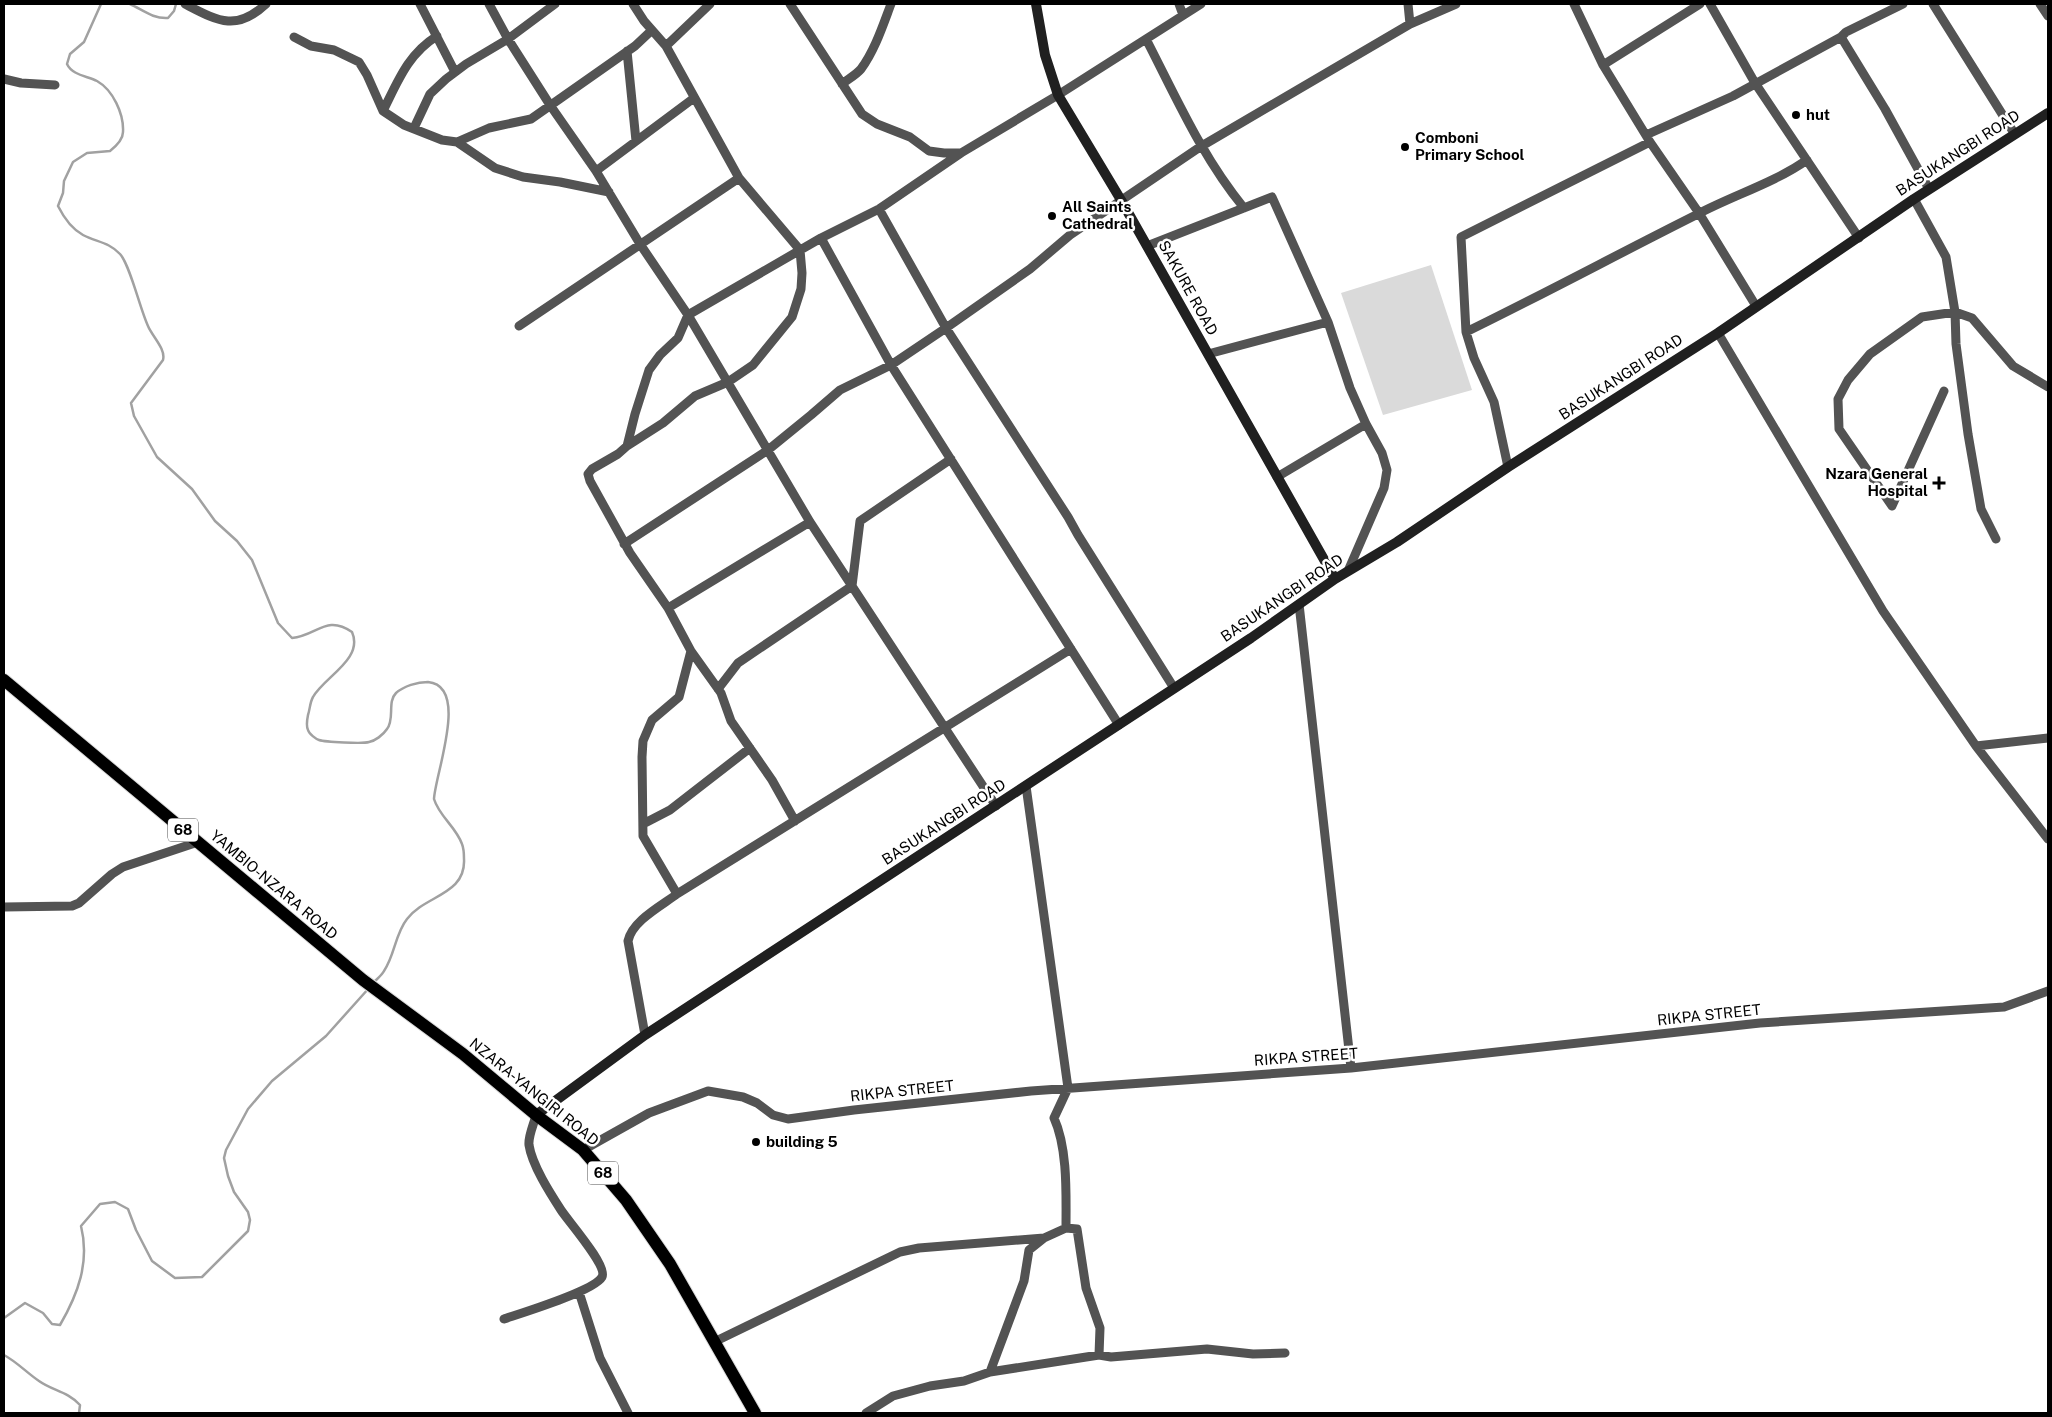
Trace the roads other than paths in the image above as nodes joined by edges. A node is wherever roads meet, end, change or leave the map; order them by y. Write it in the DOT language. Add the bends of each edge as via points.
graph roads {
  1 [pos="185,4"];
  2 [pos="266,4"];
  3 [pos="420,4"];
  4 [pos="489,4"];
  5 [pos="555,4"];
  6 [pos="633,4"];
  7 [pos="710,4"];
  8 [pos="790,4"];
  9 [pos="892,4"];
  10 [pos="1036,4"];
  11 [pos="1179,4"];
  12 [pos="1201,4"];
  13 [pos="1408,4"];
  14 [pos="1456,4"];
  15 [pos="1574,4"];
  16 [pos="1700,4"];
  17 [pos="1710,4"];
  18 [pos="1903,4"];
  19 [pos="1933,4"];
  20 [pos="2040,4"];
  21 [pos="1183,15"];
  22 [pos="2048,16"];
  23 [pos="1410,24"];
  24 [pos="652,30"];
  25 [pos="437,36"];
  26 [pos="1841,36"];
  27 [pos="294,37"];
  28 [pos="508,39"];
  29 [pos="1146,39"];
  30 [pos="666,46"];
  31 [pos="627,51"];
  32 [pos="1603,65"];
  33 [pos="456,72"];
  34 [pos="4,80"];
  35 [pos="1756,83"];
  36 [pos="842,84"];
  37 [pos="55,85"];
  38 [pos="1058,95"];
  39 [pos="694,98"];
  40 [pos="550,105"];
  41 [pos="383,111"];
  42 [pos="2048,113"];
  43 [pos="414,128"];
  44 [pos="2014,133"];
  45 [pos="1648,138"];
  46 [pos="457,142"];
  47 [pos="636,142"];
  48 [pos="1200,147"];
  49 [pos="962,153"];
  50 [pos="1807,160"];
  51 [pos="596,171"];
  52 [pos="738,178"];
  53 [pos="1929,190"];
  54 [pos="609,192"];
  55 [pos="1914,199"];
  56 [pos="1121,200"];
  57 [pos="1244,208"];
  58 [pos="879,209"];
  59 [pos="1699,213"];
  60 [pos="822,238"];
  61 [pos="1859,238"];
  62 [pos="640,244"];
  63 [pos="1147,246"];
  64 [pos="800,250"];
  65 [pos="1756,306"];
  66 [pos="1955,312"];
  67 [pos="688,315"];
  68 [pos="1328,322"];
  69 [pos="520,326"];
  70 [pos="946,328"];
  71 [pos="1466,332"];
  72 [pos="1718,333"];
  73 [pos="1208,354"];
  74 [pos="891,365"];
  75 [pos="728,382"];
  76 [pos="2048,387"];
  77 [pos="1944,390"];
  78 [pos="1366,424"];
  79 [pos="627,446"];
  80 [pos="768,450"];
  81 [pos="951,459"];
  82 [pos="1508,466"];
  83 [pos="1277,477"];
  84 [pos="810,522"];
  85 [pos="1996,539"];
  86 [pos="624,544"];
  87 [pos="1348,571"];
  88 [pos="1335,579"];
  89 [pos="852,586"];
  90 [pos="1299,604"];
  91 [pos="668,608"];
  92 [pos="1071,649"];
  93 [pos="691,652"];
  94 [pos="4,680"];
  95 [pos="1174,688"];
  96 [pos="718,689"];
  97 [pos="1118,725"];
  98 [pos="944,727"];
  99 [pos="2048,738"];
  100 [pos="1976,746"];
  101 [pos="750,748"];
  102 [pos="1026,786"];
  103 [pos="996,806"];
  104 [pos="795,821"];
  105 [pos="642,824"];
  106 [pos="2048,839"];
  107 [pos="198,842"];
  108 [pos="677,894"];
  109 [pos="4,907"];
  110 [pos="2048,991"];
  111 [pos="382,995"];
  112 [pos="645,1035"];
  113 [pos="1351,1068"];
  114 [pos="1068,1088"];
  115 [pos="536,1115"];
  116 [pos="583,1150"];
  117 [pos="1066,1228"];
  118 [pos="1044,1238"];
  119 [pos="579,1292"];
  120 [pos="504,1319"];
  121 [pos="714,1342"];
  122 [pos="1285,1353"];
  123 [pos="1099,1356"];
  124 [pos="990,1372"];
  125 [pos="628,1413"];
  126 [pos="755,1413"];
  127 [pos="866,1413"];
  1 -- 2 [label="street" via="218,21 238,22"];
  3 -- 25 [label="street"];
  4 -- 28 [label="street"];
  5 -- 28 [label="street"];
  6 -- 24 [label="street"];
  7 -- 30 [label="street"];
  8 -- 36 [label="street"];
  9 -- 36 [label="street" via="867,59 860,70"];
  10 -- 38 [label="street, SAKURE ROAD" via="1045,55"];
  11 -- 21 [label="street"];
  12 -- 21 [label="street"];
  13 -- 23 [label="street"];
  14 -- 23 [label="street"];
  15 -- 32 [label="street"];
  16 -- 32 [label="street"];
  17 -- 35 [label="street"];
  18 -- 26 [label="street"];
  19 -- 44 [label="street"];
  20 -- 22 [label="street"];
  21 -- 29 [label="street"];
  23 -- 48 [label="street"];
  24 -- 30 [label="street"];
  24 -- 31 [label="street"];
  25 -- 33 [label="street"];
  25 -- 41 [label="street" via="417,51"];
  26 -- 35 [label="street"];
  26 -- 53 [label="street"];
  27 -- 41 [label="street" via="359,62"];
  28 -- 33 [label="street"];
  28 -- 40 [label="street"];
  29 -- 38 [label="street"];
  29 -- 48 [label="street"];
  30 -- 39 [label="street"];
  31 -- 40 [label="street"];
  31 -- 47 [label="street"];
  32 -- 45 [label="street"];
  33 -- 43 [label="street" via="430,94"];
  34 -- 37 [label="street"];
  35 -- 45 [label="street"];
  35 -- 50 [label="street"];
  36 -- 49 [label="street" via="862,114 877,124 910,137 929,151"];
  38 -- 49 [label="street"];
  38 -- 56 [label="street, SAKURE ROAD"];
  39 -- 47 [label="street"];
  39 -- 52 [label="street"];
  40 -- 46 [label="street" via="530,119 490,128"];
  40 -- 51 [label="street"];
  41 -- 43 [label="street"];
  42 -- 44 [label="street, BASUKANGBI ROAD"];
  43 -- 46 [label="street" via="442,140"];
  44 -- 53 [label="street, BASUKANGBI ROAD"];
  45 -- 59 [label="street"];
  45 -- 71 [label="street" via="1461,237"];
  46 -- 54 [label="street" via="495,168 523,177"];
  47 -- 51 [label="street"];
  48 -- 56 [label="street"];
  48 -- 57 [label="street"];
  49 -- 58 [label="street"];
  50 -- 59 [label="street" via="1790,172"];
  50 -- 61 [label="street"];
  51 -- 54 [label="street"];
  52 -- 62 [label="street"];
  52 -- 64 [label="street"];
  53 -- 55 [label="street, BASUKANGBI ROAD"];
  54 -- 62 [label="street"];
  55 -- 61 [label="street, BASUKANGBI ROAD"];
  55 -- 66 [label="street" via="1946,257"];
  56 -- 63 [label="street, SAKURE ROAD"];
  56 -- 70 [label="street"];
  57 -- 63 [label="street"];
  57 -- 68 [label="street" via="1272,197"];
  58 -- 60 [label="street"];
  58 -- 70 [label="street"];
  59 -- 65 [label="street"];
  59 -- 71 [label="street"];
  60 -- 64 [label="street"];
  60 -- 74 [label="street"];
  61 -- 65 [label="street, BASUKANGBI ROAD"];
  62 -- 67 [label="street"];
  62 -- 69 [label="street"];
  63 -- 73 [label="street, SAKURE ROAD"];
  64 -- 67 [label="street"];
  64 -- 75 [label="street" via="801,289 792,317 753,365"];
  65 -- 72 [label="street, BASUKANGBI ROAD"];
  66 -- 76 [label="street" via="1972,318 2013,366"];
  66 -- 77 [label="street" via="1922,317 1870,354 1848,380 1838,399 1839,429 1892,506"];
  66 -- 85 [label="street" via="1957,353 1981,509"];
  67 -- 75 [label="street"];
  67 -- 79 [label="street" via="678,338 649,370"];
  68 -- 73 [label="street"];
  68 -- 78 [label="street"];
  70 -- 74 [label="street"];
  70 -- 95 [label="street"];
  71 -- 82 [label="street" via="1494,402"];
  72 -- 82 [label="street, BASUKANGBI ROAD"];
  72 -- 100 [label="street" via="1883,611"];
  73 -- 83 [label="street, SAKURE ROAD"];
  74 -- 80 [label="street" via="840,390"];
  74 -- 81 [label="street"];
  75 -- 79 [label="street" via="695,396 663,423"];
  75 -- 80 [label="street"];
  78 -- 83 [label="street"];
  78 -- 87 [label="street" via="1382,453 1387,470 1384,488"];
  79 -- 86 [label="street" via="588,474"];
  80 -- 84 [label="street"];
  80 -- 86 [label="street"];
  81 -- 89 [label="street" via="860,520"];
  81 -- 92 [label="street"];
  82 -- 87 [label="street, BASUKANGBI ROAD" via="1397,542"];
  83 -- 88 [label="street, SAKURE ROAD"];
  84 -- 89 [label="street"];
  84 -- 91 [label="street"];
  86 -- 91 [label="street"];
  87 -- 88 [label="street, BASUKANGBI ROAD"];
  88 -- 90 [label="street, BASUKANGBI ROAD"];
  89 -- 96 [label="street" via="738,663"];
  89 -- 98 [label="street"];
  90 -- 95 [label="street, BASUKANGBI ROAD"];
  90 -- 113 [label="street"];
  91 -- 93 [label="street"];
  92 -- 97 [label="street"];
  92 -- 98 [label="street"];
  93 -- 96 [label="street"];
  93 -- 105 [label="street" via="678,696 652,720 643,741"];
  94 -- 107 [label="main road, YAMBIO-NZARA ROAD / 68"];
  95 -- 97 [label="street, BASUKANGBI ROAD"];
  96 -- 101 [label="street" via="725,699 731,721"];
  97 -- 102 [label="street, BASUKANGBI ROAD"];
  98 -- 103 [label="street"];
  98 -- 104 [label="street"];
  99 -- 100 [label="street"];
  100 -- 106 [label="street"];
  101 -- 104 [label="street"];
  101 -- 105 [label="street" via="670,810"];
  102 -- 103 [label="street, BASUKANGBI ROAD"];
  102 -- 114 [label="street"];
  103 -- 112 [label="street, BASUKANGBI ROAD"];
  104 -- 108 [label="street"];
  105 -- 108 [label="street" via="645,843"];
  107 -- 109 [label="street" via="123,867 72,906"];
  107 -- 111 [label="main road, YAMBIO-NZARA ROAD / 68"];
  108 -- 112 [label="street" via="639,923 628,941"];
  110 -- 113 [label="street, RIKPA STREET" via="2004,1007 1760,1023"];
  111 -- 115 [label="main road, NZARA-YANGIRI ROAD / 68" via="463,1054"];
  112 -- 115 [label="street, BASUKANGBI ROAD"];
  113 -- 114 [label="street, RIKPA STREET"];
  114 -- 116 [label="street, RIKPA STREET" via="788,1120 743,1097 708,1091 649,1113"];
  114 -- 117 [label="street" via="1054,1118 1060,1131"];
  115 -- 116 [label="main road, NZARA-YANGIRI ROAD / 68"];
  115 -- 119 [label="street" via="529,1143 535,1164 603,1273 599,1281"];
  116 -- 121 [label="main road, NZARA-YANGIRI ROAD / 68" via="626,1200 670,1264"];
  117 -- 118 [label="street"];
  117 -- 123 [label="street" via="1077,1229 1086,1288 1100,1328"];
  118 -- 121 [label="street" via="900,1252"];
  118 -- 124 [label="street" via="1029,1250 1024,1282"];
  119 -- 120 [label="street"];
  119 -- 125 [label="street" via="600,1358"];
  121 -- 126 [label="main road, NZARA-YANGIRI ROAD / 68"];
  122 -- 123 [label="street" via="1252,1354 1207,1349"];
  123 -- 124 [label="street"];
  124 -- 127 [label="street" via="893,1396"];
}
